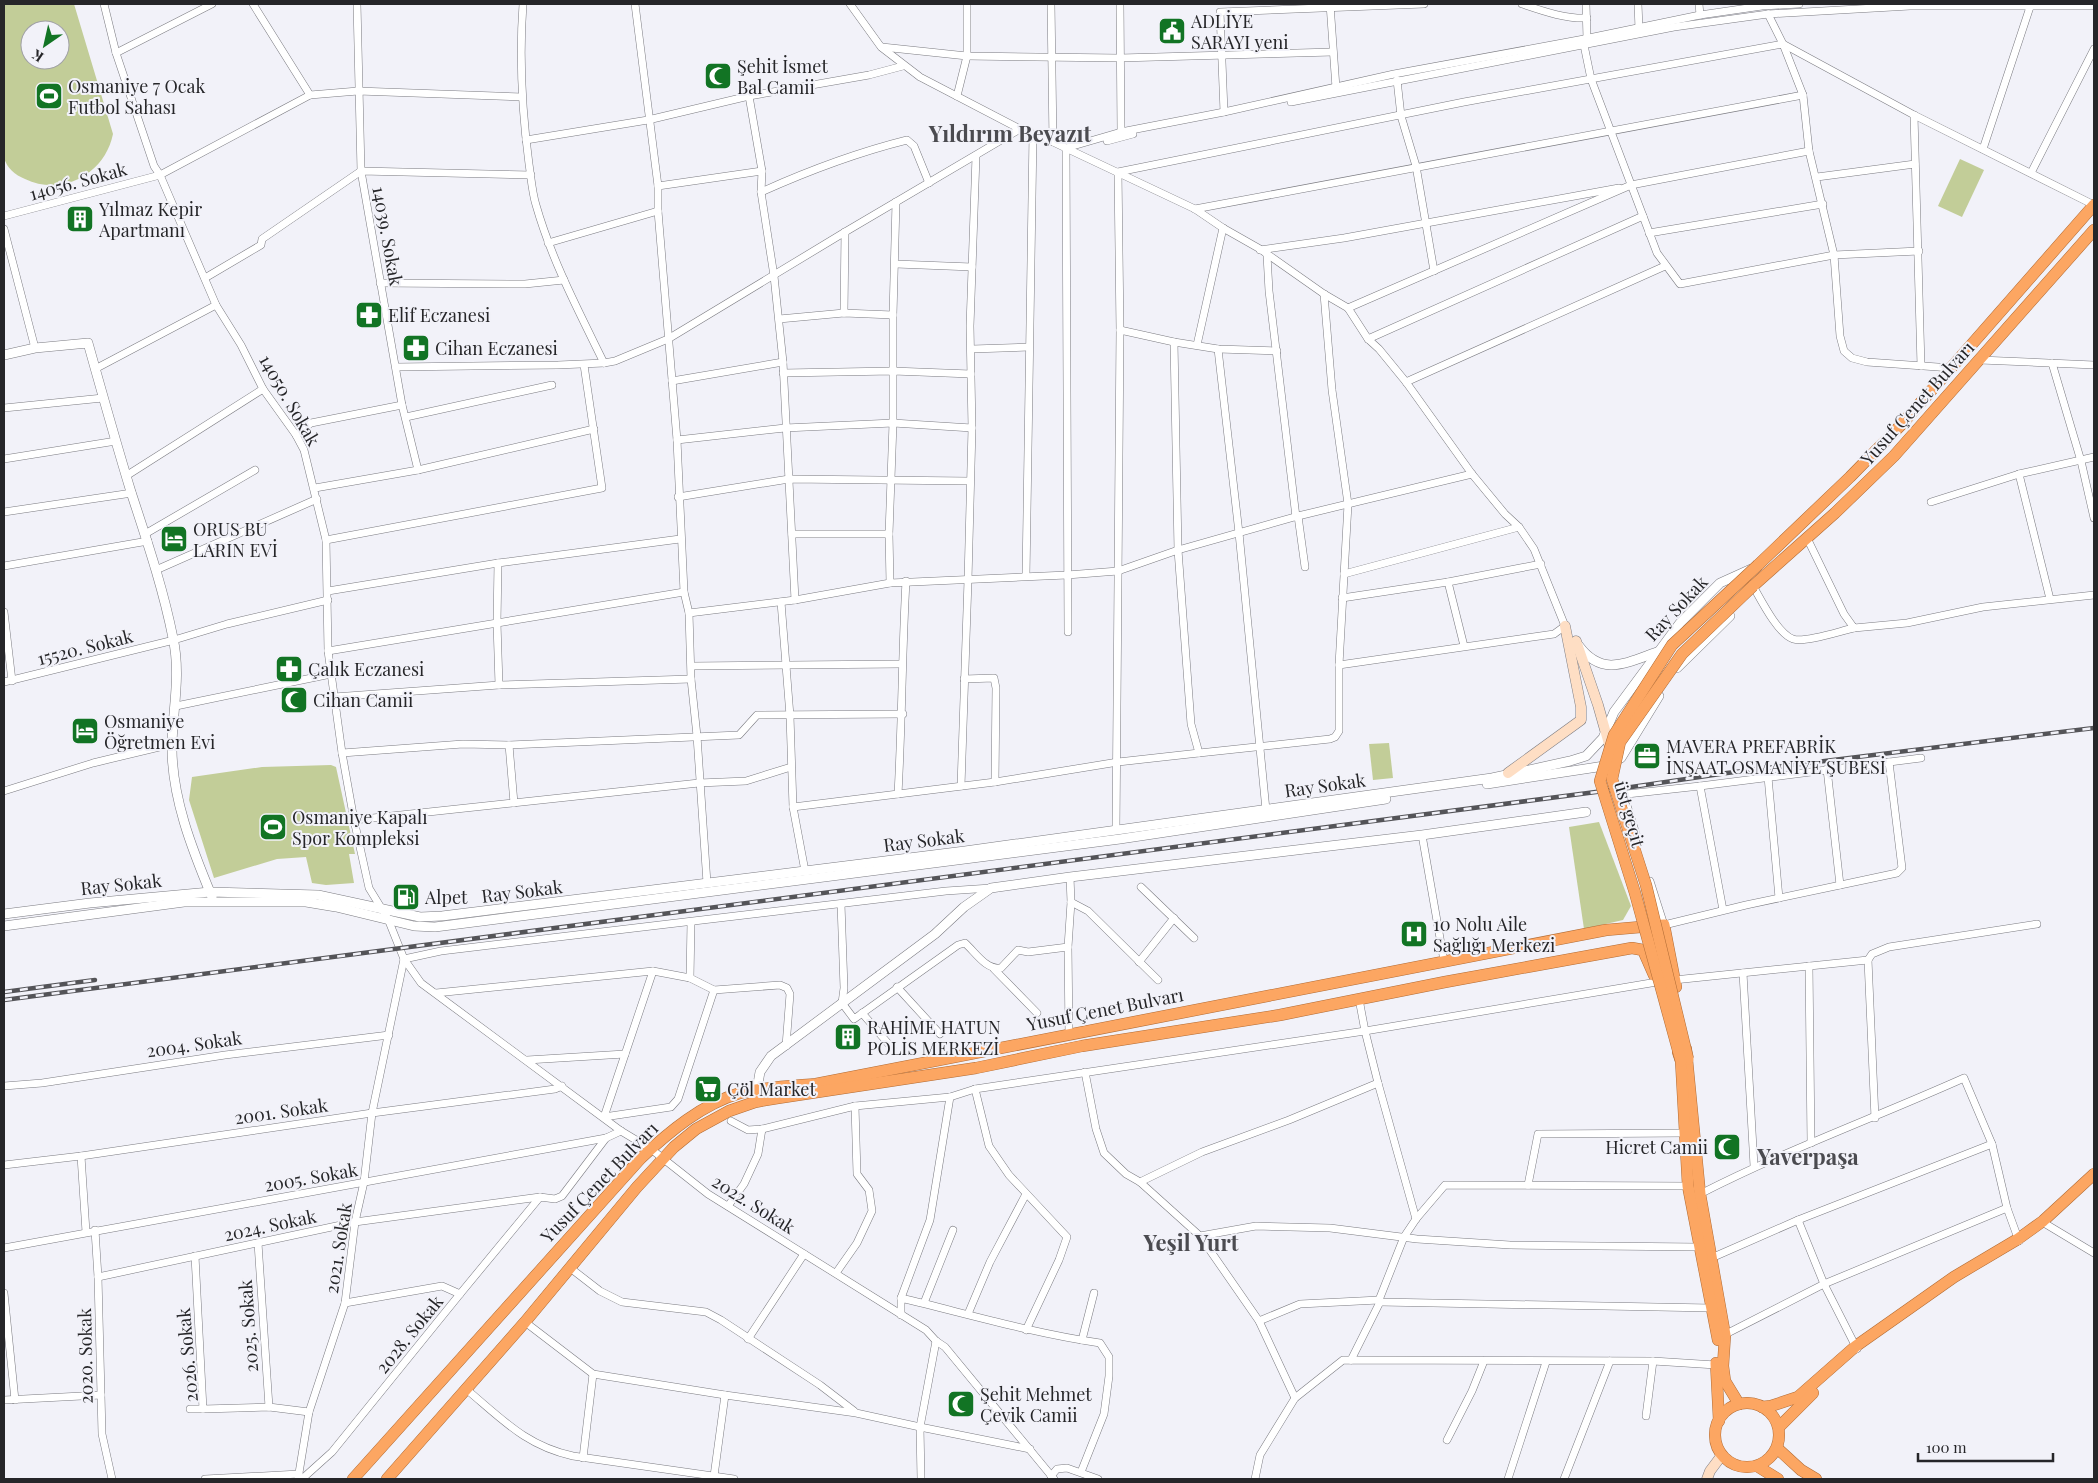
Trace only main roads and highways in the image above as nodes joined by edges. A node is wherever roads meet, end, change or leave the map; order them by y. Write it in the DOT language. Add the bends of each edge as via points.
graph roads {
  1 [pos="2094,205"];
  2 [pos="2094,230"];
  3 [pos="1758,566"];
  4 [pos="1564,626"];
  5 [pos="1576,641"];
  6 [pos="1614,761"];
  7 [pos="1508,773"];
  8 [pos="1684,1061"];
  9 [pos="2094,1176"];
  10 [pos="2019,1240"];
  11 [pos="1707,1260"];
  12 [pos="1721,1336"];
  13 [pos="1857,1348"];
  14 [pos="1739,1404"];
  15 [pos="1762,1407"];
  16 [pos="1719,1421"];
  17 [pos="1778,1427"];
  18 [pos="1777,1448"];
  19 [pos="1722,1455"];
  20 [pos="1757,1466"];
  21 [pos="353,1479"];
  22 [pos="387,1479"];
  23 [pos="1707,1479"];
  24 [pos="1778,1479"];
  25 [pos="1816,1479"];
  1 -- 3 [label="highway, Yusuf Çenet Bulvarı" via="1870,458"];
  2 -- 8 [label="highway, Yusuf Çenet Bulvarı, bridge" via="1894,456 1682,654 1620,742 1612,779 1646,885"];
  3 -- 8 [label="highway, üst geçit, bridge" via="1672,645 1614,735 1600,781"];
  4 -- 7 [label="main road" via="1581,720"];
  5 -- 6 [label="main road"];
  8 -- 11 [label="highway"];
  8 -- 11 [label="highway" via="1688,1186 1699,1247"];
  8 -- 21 [label="highway, Yusuf Çenet Bulvarı" via="1664,925 1606,930 816,1084 771,1087 726,1098 692,1117 651,1149 624,1176"];
  8 -- 22 [label="highway, Yusuf Çenet Bulvarı" via="1643,950 1632,948 1280,1015 1082,1046 976,1068 755,1102 729,1111 696,1130 662,1159"];
  9 -- 10 [label="highway"];
  9 -- 10 [label="highway" via="2046,1222"];
  10 -- 13 [label="highway"];
  11 -- 12 [label="highway"];
  11 -- 12 [label="highway" via="1711,1308"];
  12 -- 14 [label="highway" via="1725,1381"];
  12 -- 16 [label="highway" via="1716,1365"];
  13 -- 15 [label="highway" via="1798,1397"];
  13 -- 17 [label="highway"];
  14 -- 15 [label="highway"];
  14 -- 16 [label="highway"];
  15 -- 17 [label="highway" via="1775,1419"];
  16 -- 19 [label="highway" via="1716,1438"];
  17 -- 18 [label="highway"];
  18 -- 20 [label="highway"];
  18 -- 25 [label="highway"];
  19 -- 20 [label="highway" via="1738,1466"];
  19 -- 23 [label="main road"];
  20 -- 24 [label="highway"];
}
